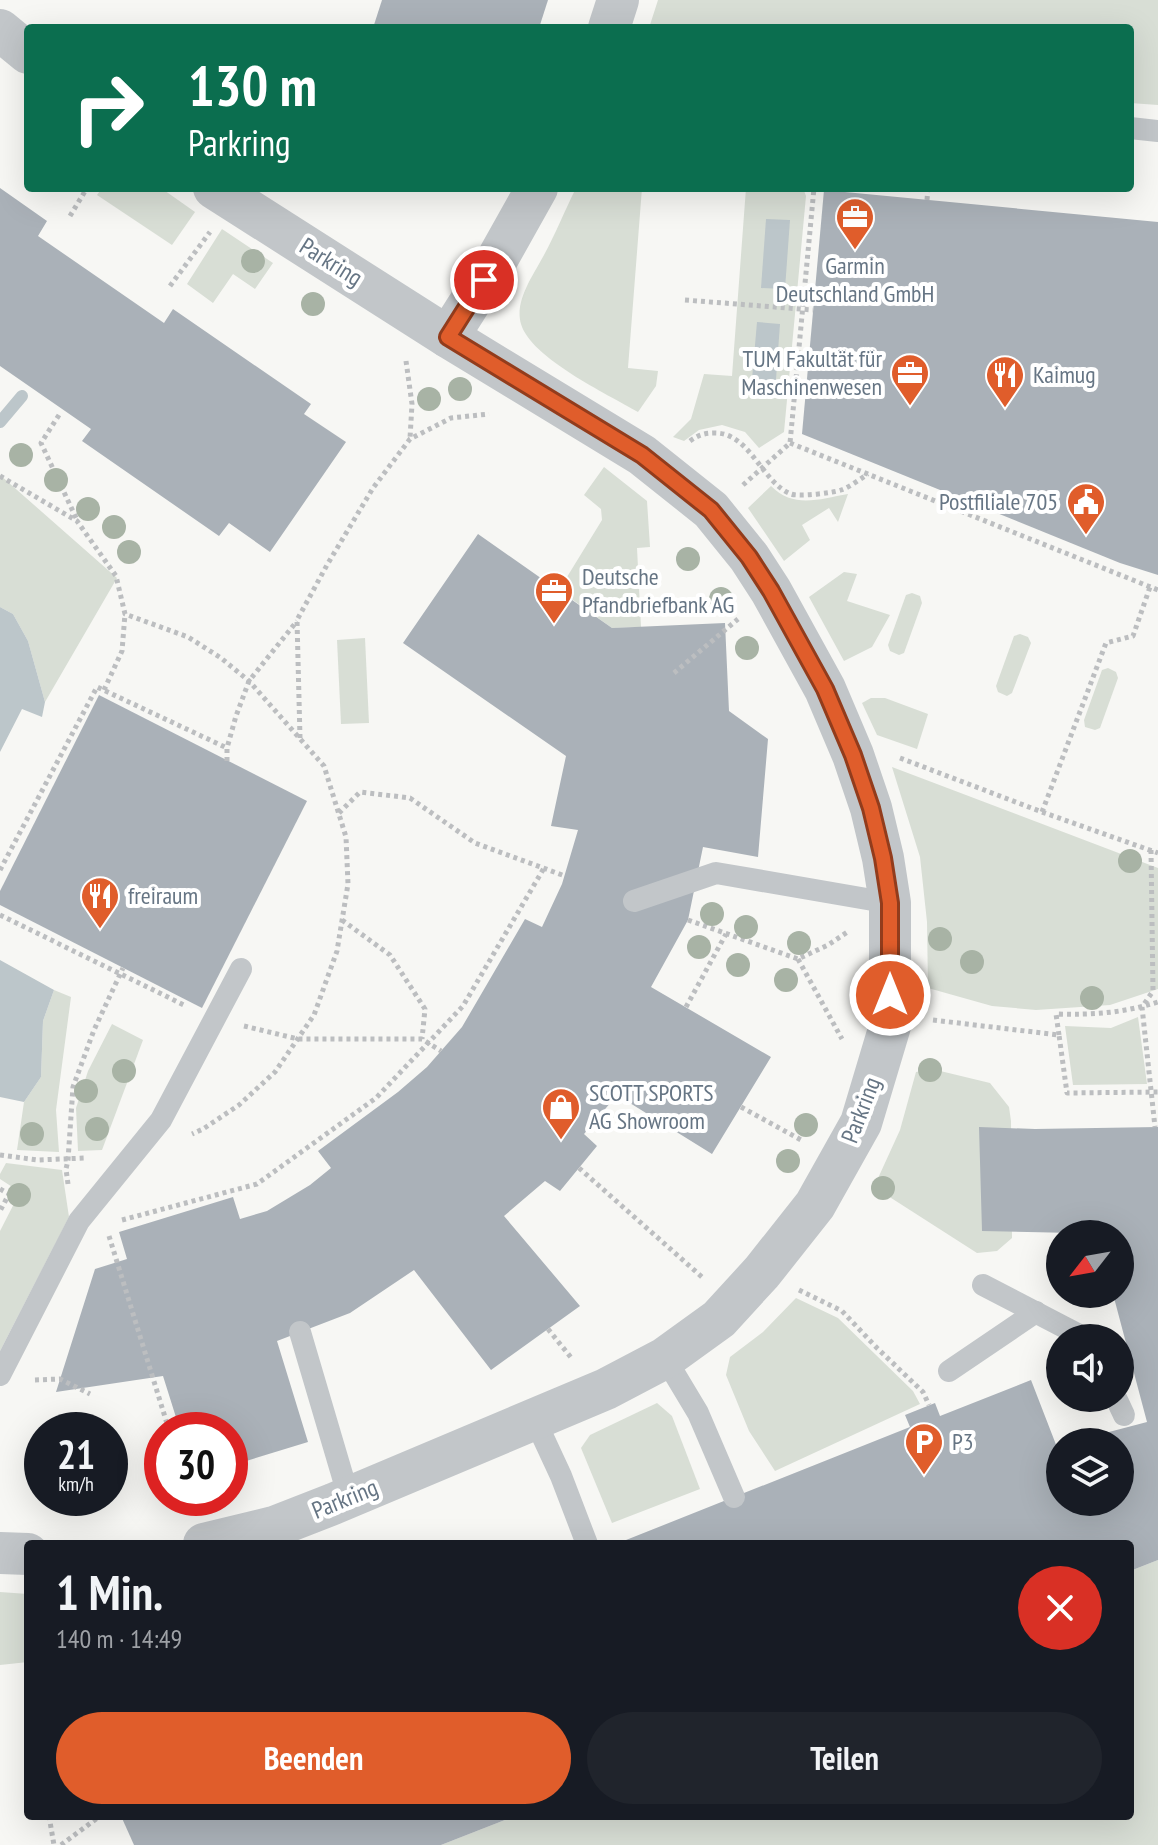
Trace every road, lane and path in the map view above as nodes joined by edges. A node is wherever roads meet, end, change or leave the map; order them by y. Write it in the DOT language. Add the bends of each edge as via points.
graph roads {
  1 [pos="618,0"];
  2 [pos="610,24"];
  3 [pos="0,30"];
  4 [pos="24,50"];
  5 [pos="1134,128"];
  6 [pos="1158,131"];
  7 [pos="85,192"];
  8 [pos="535,192"];
  9 [pos="814,192"];
  10 [pos="928,192"];
  11 [pos="224,195"];
  12 [pos="927,200"];
  13 [pos="70,216"];
  14 [pos="170,286"];
  15 [pos="685,300"];
  16 [pos="802,309"];
  17 [pos="813,310"];
  18 [pos="448,337"];
  19 [pos="402,347"];
  20 [pos="496,413"];
  21 [pos="59,415"];
  22 [pos="410,439"];
  23 [pos="790,443"];
  24 [pos="682,448"];
  25 [pos="762,467"];
  26 [pos="869,473"];
  27 [pos="0,476"];
  28 [pos="741,487"];
  29 [pos="77,521"];
  30 [pos="1150,587"];
  31 [pos="1158,590"];
  32 [pos="125,614"];
  33 [pos="744,615"];
  34 [pos="297,620"];
  35 [pos="674,673"];
  36 [pos="249,681"];
  37 [pos="104,690"];
  38 [pos="300,738"];
  39 [pos="227,748"];
  40 [pos="853,755"];
  41 [pos="227,761"];
  42 [pos="1042,812"];
  43 [pos="339,813"];
  44 [pos="1155,852"];
  45 [pos="544,868"];
  46 [pos="0,871"];
  47 [pos="565,876"];
  48 [pos="7,877"];
  49 [pos="634,901"];
  50 [pos="890,903"];
  51 [pos="0,915"];
  52 [pos="342,920"];
  53 [pos="688,920"];
  54 [pos="854,927"];
  55 [pos="726,934"];
  56 [pos="798,959"];
  57 [pos="123,968"];
  58 [pos="241,969"];
  59 [pos="120,975"];
  60 [pos="1158,1002"];
  61 [pos="686,1007"];
  62 [pos="1142,1007"];
  63 [pos="215,1019"];
  64 [pos="920,1019"];
  65 [pos="1059,1035"];
  66 [pos="425,1041"];
  67 [pos="441,1051"];
  68 [pos="849,1051"];
  69 [pos="1155,1092"];
  70 [pos="741,1107"];
  71 [pos="1155,1127"];
  72 [pos="1,1157"];
  73 [pos="840,1161"];
  74 [pos="579,1168"];
  75 [pos="0,1189"];
  76 [pos="0,1211"];
  77 [pos="120,1221"];
  78 [pos="105,1225"];
  79 [pos="762,1272"];
  80 [pos="983,1285"];
  81 [pos="733,1304"];
  82 [pos="1036,1312"];
  83 [pos="1059,1324"];
  84 [pos="300,1332"];
  85 [pos="665,1358"];
  86 [pos="949,1371"];
  87 [pos="1,1373"];
  88 [pos="90,1394"];
  89 [pos="929,1405"];
  90 [pos="163,1412"];
  91 [pos="535,1420"];
  92 [pos="734,1497"];
  93 [pos="349,1498"];
  94 [pos="220,1540"];
  95 [pos="585,1540"];
  96 [pos="0,1553"];
  97 [pos="24,1554"];
  98 [pos="50,1820"];
  99 [pos="95,1820"];
  100 [pos="54,1845"];
  101 [pos="61,1845"];
  1 -- 2 [label="street"];
  3 -- 4 [label="street"];
  5 -- 6 [label="lane"];
  7 -- 13 [label="path"];
  8 -- 18 [label="street"];
  9 -- 16 [label="path"];
  10 -- 12 [label="path"];
  11 -- 14 [label="path" via="224,212"];
  11 -- 18 [label="street, Parkring"];
  15 -- 16 [label="path"];
  16 -- 17 [label="path"];
  16 -- 23 [label="path"];
  18 -- 40 [label="street, Parkring" via="642,455 711,510 771,591 825,689"];
  19 -- 22 [label="path" via="412,404"];
  20 -- 22 [label="path" via="451,418"];
  21 -- 29 [label="path" via="41,443"];
  22 -- 34 [label="path" via="373,488"];
  23 -- 25 [label="path"];
  23 -- 26 [label="path"];
  24 -- 25 [label="path" via="697,436 722,433 737,440"];
  25 -- 26 [label="path" via="782,490 795,496 841,490"];
  25 -- 28 [label="path"];
  26 -- 30 [label="path"];
  27 -- 29 [label="path"];
  29 -- 32 [label="path" via="116,576"];
  30 -- 31 [label="path"];
  30 -- 42 [label="path" via="1133,636 1106,643"];
  32 -- 36 [label="path" via="188,637"];
  32 -- 37 [label="path" via="122,651"];
  33 -- 35 [label="path"];
  34 -- 36 [label="path"];
  34 -- 38 [label="path"];
  36 -- 39 [label="path"];
  37 -- 39 [label="path"];
  37 -- 46 [label="path" via="97,687"];
  39 -- 41 [label="path"];
  40 -- 42 [label="path" via="881,751"];
  40 -- 50 [label="street, Parkring" via="871,808"];
  42 -- 44 [label="path"];
  43 -- 45 [label="path" via="360,792 410,798 475,843"];
  44 -- 62 [label="path" via="1153,991"];
  45 -- 47 [label="path"];
  45 -- 66 [label="path" via="463,1006"];
  46 -- 48 [label="path"];
  49 -- 50 [label="lane" via="716,873"];
  50 -- 73 [label="street, Parkring" via="890,1026 861,1123"];
  51 -- 59 [label="path"];
  52 -- 66 [label="path" via="390,955 425,1009"];
  53 -- 55 [label="path"];
  54 -- 56 [label="path"];
  55 -- 56 [label="path"];
  55 -- 61 [label="path"];
  56 -- 68 [label="path"];
  57 -- 59 [label="path"];
  58 -- 63 [label="lane"];
  59 -- 63 [label="path"];
  59 -- 72 [label="path" via="73,1087 68,1160"];
  60 -- 62 [label="path"];
  62 -- 65 [label="path" via="1097,1015 1056,1014"];
  62 -- 69 [label="path"];
  63 -- 66 [label="path" via="298,1039"];
  63 -- 87 [label="lane" via="161,1120 79,1221"];
  64 -- 65 [label="path"];
  65 -- 69 [label="path" via="1067,1093"];
  66 -- 67 [label="path"];
  66 -- 77 [label="path" via="376,1098 257,1184"];
  69 -- 71 [label="path"];
  70 -- 73 [label="path"];
  73 -- 79 [label="street, Parkring" via="815,1205"];
  74 -- 81 [label="path"];
  75 -- 76 [label="path" via="9,1194"];
  78 -- 90 [label="path"];
  79 -- 81 [label="street, Parkring"];
  79 -- 89 [label="path" via="842,1311 923,1392"];
  80 -- 82 [label="lane"];
  81 -- 85 [label="street, Parkring"];
  82 -- 83 [label="lane"];
  82 -- 86 [label="lane"];
  84 -- 93 [label="lane"];
  85 -- 91 [label="street, Parkring"];
  85 -- 92 [label="lane" via="698,1413"];
  87 -- 88 [label="path" via="17,1381 60,1379"];
  91 -- 93 [label="street, Parkring"];
  91 -- 95 [label="lane"];
  93 -- 94 [label="street, Parkring" via="274,1527"];
  96 -- 97 [label="street"];
  98 -- 100 [label="path"];
  99 -- 101 [label="path"];
}
